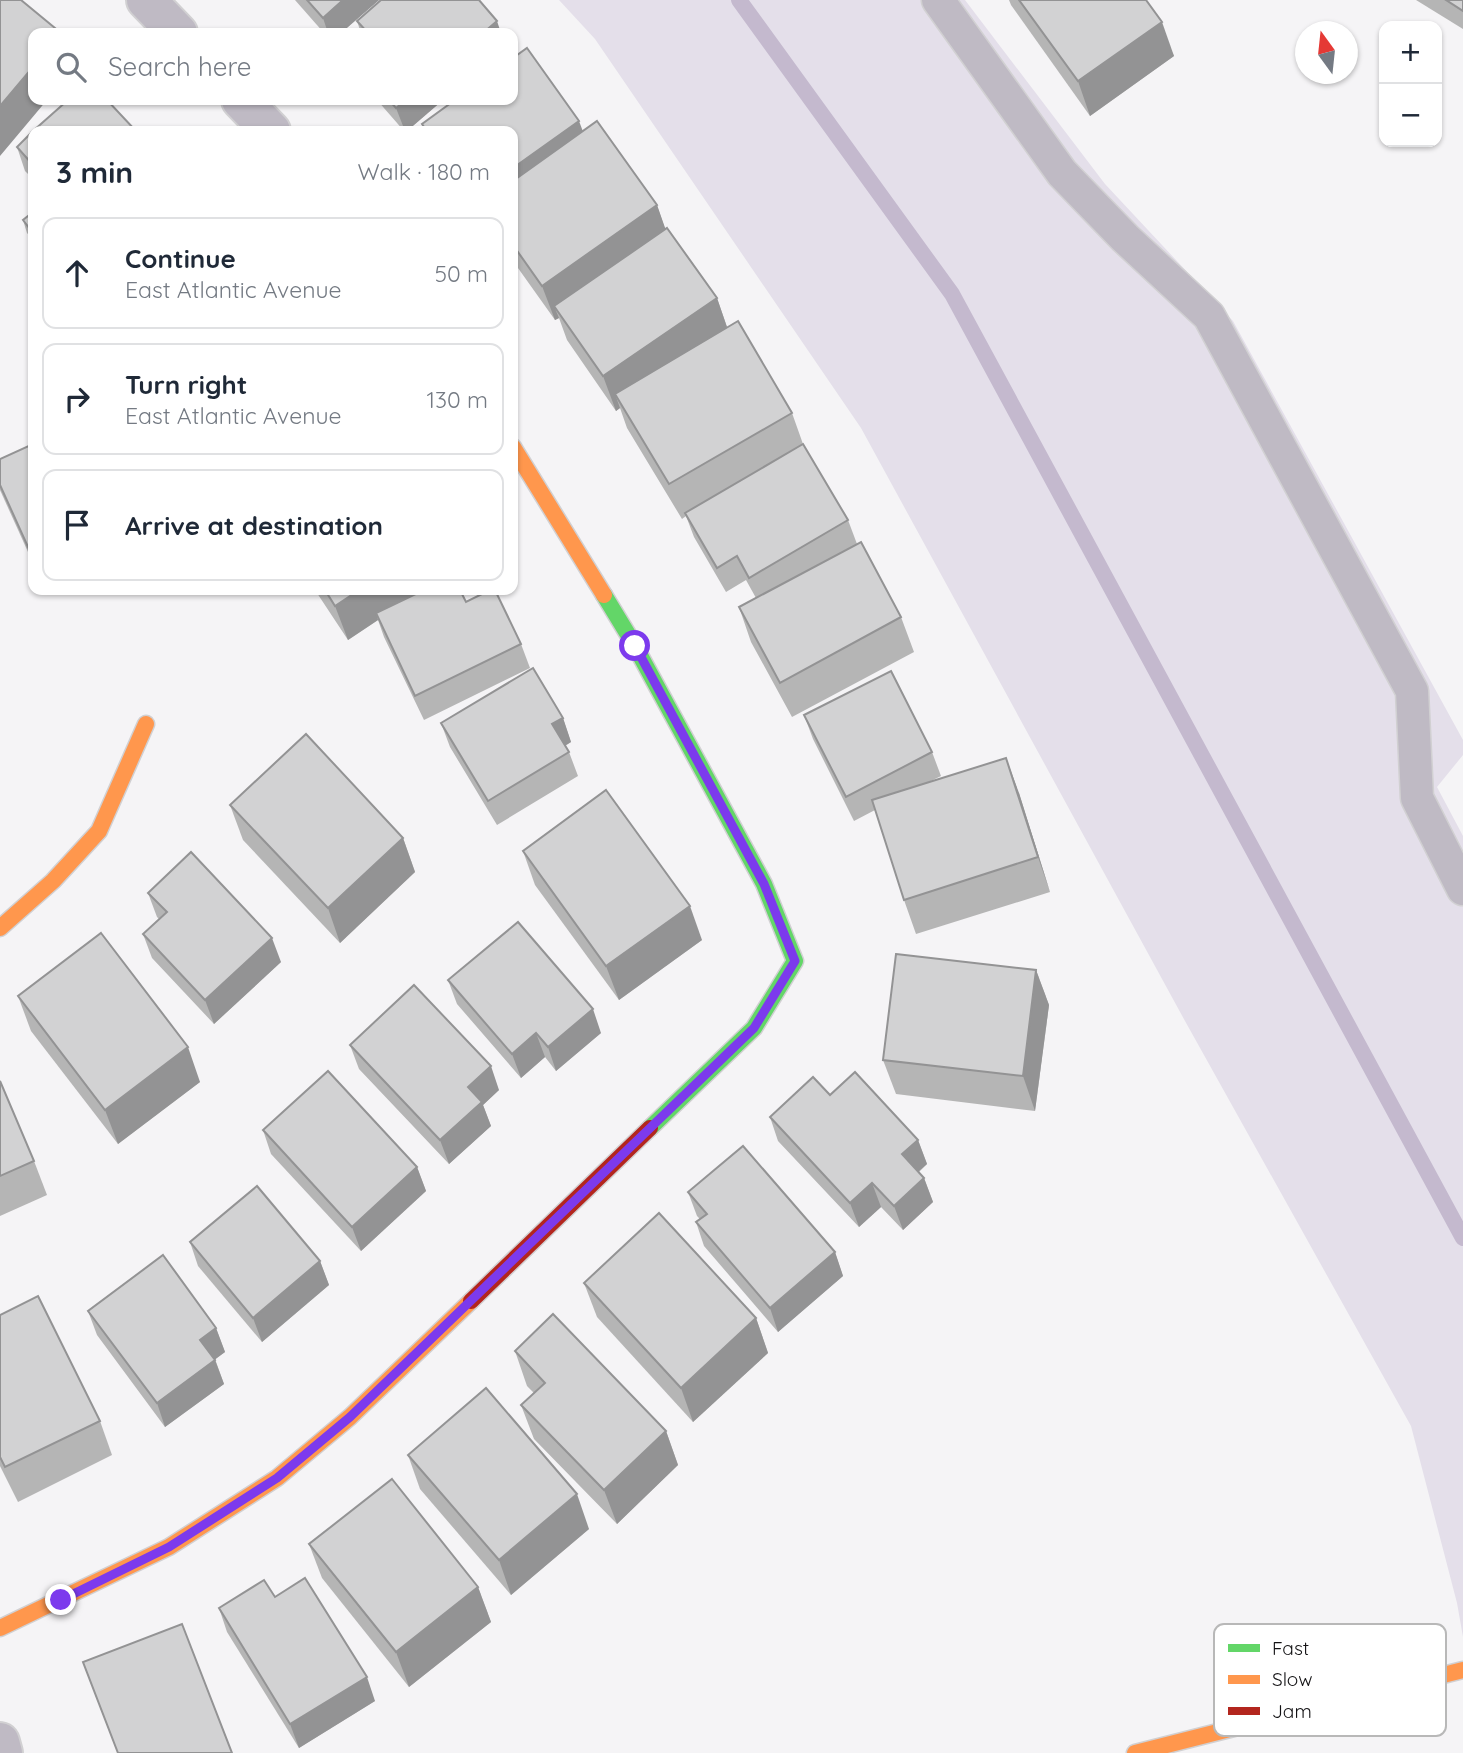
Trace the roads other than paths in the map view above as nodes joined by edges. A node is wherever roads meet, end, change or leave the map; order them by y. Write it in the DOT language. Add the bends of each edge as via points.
graph roads {
  1 [pos="146,0"];
  2 [pos="937,0"];
  3 [pos="173,28"];
  4 [pos="247,105"];
  5 [pos="266,126"];
  6 [pos="518,455"];
  7 [pos="146,724"];
  8 [pos="1463,888"];
  9 [pos="0,928"];
  10 [pos="0,1628"];
  11 [pos="1463,1670"];
  12 [pos="1446,1674"];
  13 [pos="1214,1733"];
  14 [pos="0,1742"];
  15 [pos="3,1753"];
  16 [pos="1135,1753"];
  1 -- 3 [label="street"];
  2 -- 8 [label="lane" via="1062,173 1209,316 1412,691 1418,798"];
  4 -- 5 [label="street"];
  6 -- 10 [label="street" via="635,646 764,884 795,961 754,1028 340,1426 277,1478 169,1547"];
  7 -- 9 [label="street" via="99,831 53,881"];
  11 -- 12 [label="street"];
  13 -- 16 [label="street"];
  14 -- 15 [label="street"];
}
